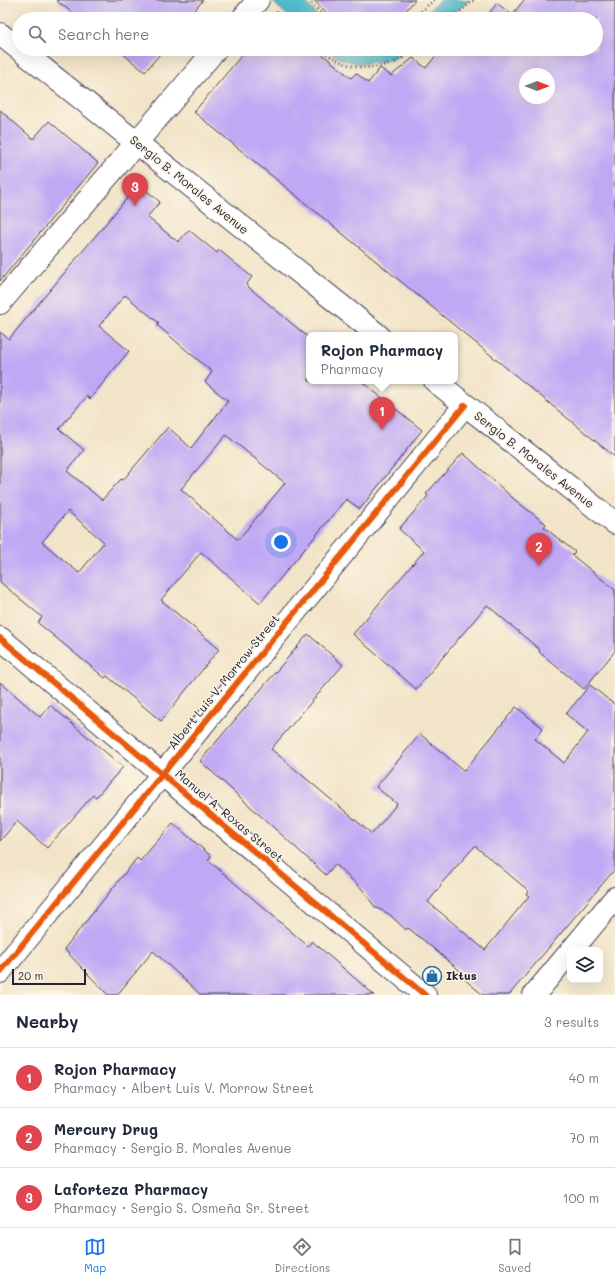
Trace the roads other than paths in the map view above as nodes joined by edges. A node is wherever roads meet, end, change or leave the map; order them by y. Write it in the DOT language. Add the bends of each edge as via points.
graph roads {
  1 [pos="258,0"];
  2 [pos="248,12"];
  3 [pos="0,34"];
  4 [pos="12,44"];
  5 [pos="27,56"];
  6 [pos="210,56"];
  7 [pos="136,143"];
  8 [pos="0,303"];
  9 [pos="374,332"];
  10 [pos="439,384"];
  11 [pos="465,405"];
  12 [pos="615,523"];
  13 [pos="0,638"];
  14 [pos="162,774"];
  15 [pos="615,898"];
  16 [pos="574,947"];
  17 [pos="567,956"];
  18 [pos="0,972"];
  19 [pos="425,995"];
  20 [pos="534,995"];
  1 -- 2 [label="street"];
  3 -- 4 [label="street, Sergio B. Morales Avenue"];
  5 -- 7 [label="street, Sergio B. Morales Avenue"];
  6 -- 7 [label="street"];
  7 -- 8 [label="street"];
  7 -- 9 [label="street, Sergio B. Morales Avenue"];
  10 -- 11 [label="street, Sergio B. Morales Avenue"];
  11 -- 12 [label="street, Sergio B. Morales Avenue"];
  11 -- 14 [label="street, Albert Luis V. Morrow Street"];
  13 -- 14 [label="street, Manuel A. Roxas Street"];
  14 -- 18 [label="street, Albert Luis V. Morrow Street"];
  14 -- 19 [label="street, Manuel A. Roxas Street"];
  15 -- 16 [label="street"];
  17 -- 20 [label="street"];
}
